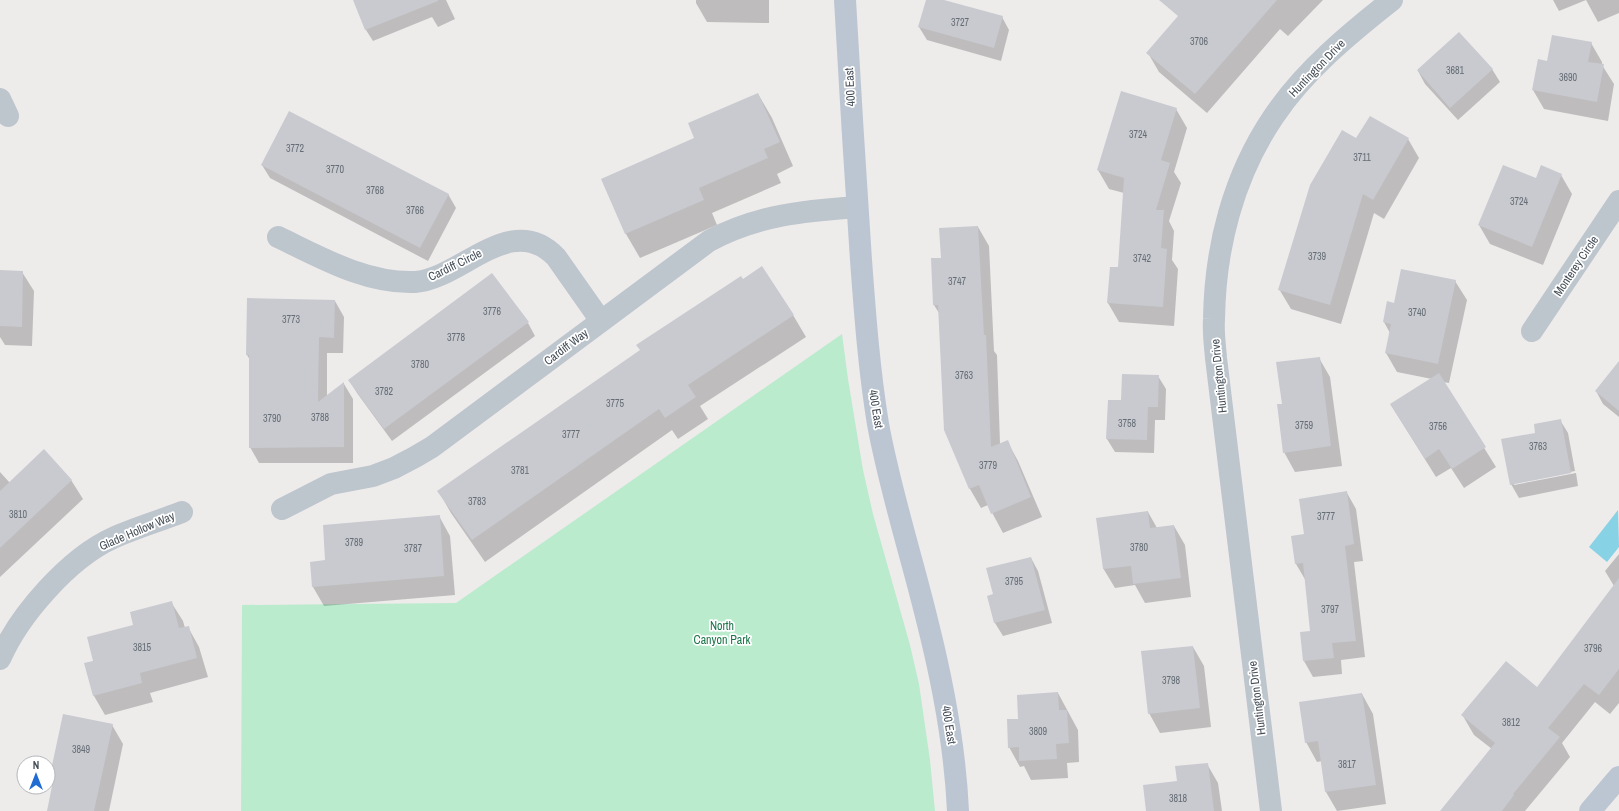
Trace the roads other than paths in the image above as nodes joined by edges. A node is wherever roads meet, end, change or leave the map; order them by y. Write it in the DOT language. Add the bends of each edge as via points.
graph roads {
  1 [pos="845,0"];
  2 [pos="1392,0"];
  3 [pos="1619,201"];
  4 [pos="857,207"];
  5 [pos="278,237"];
  6 [pos="601,321"];
  7 [pos="1532,331"];
  8 [pos="282,509"];
  9 [pos="182,512"];
  10 [pos="0,658"];
  11 [pos="1619,777"];
  12 [pos="958,811"];
  13 [pos="1271,811"];
  14 [pos="1590,811"];
  1 -- 4 [label="street, 400 East"];
  2 -- 13 [label="street, Huntington Drive" via="1321,61 1274,116 1236,191 1219,256 1215,286 1216,358"];
  3 -- 7 [label="street, Monterey Circle"];
  4 -- 6 [label="street, Cardiff Way" via="771,217 729,230 709,240"];
  4 -- 12 [label="street, 400 East" via="868,347 878,425 888,476 927,618 948,712"];
  5 -- 6 [label="street, Cardiff Circle" via="348,270 403,282 437,277 479,253 500,245 520,241 531,242 549,250 556,257"];
  6 -- 8 [label="street, Cardiff Way" via="415,457 373,476 331,484"];
  9 -- 10 [label="street, Glade Hollow Way" via="113,538 77,562 35,603"];
  11 -- 14 [label="street"];
}
